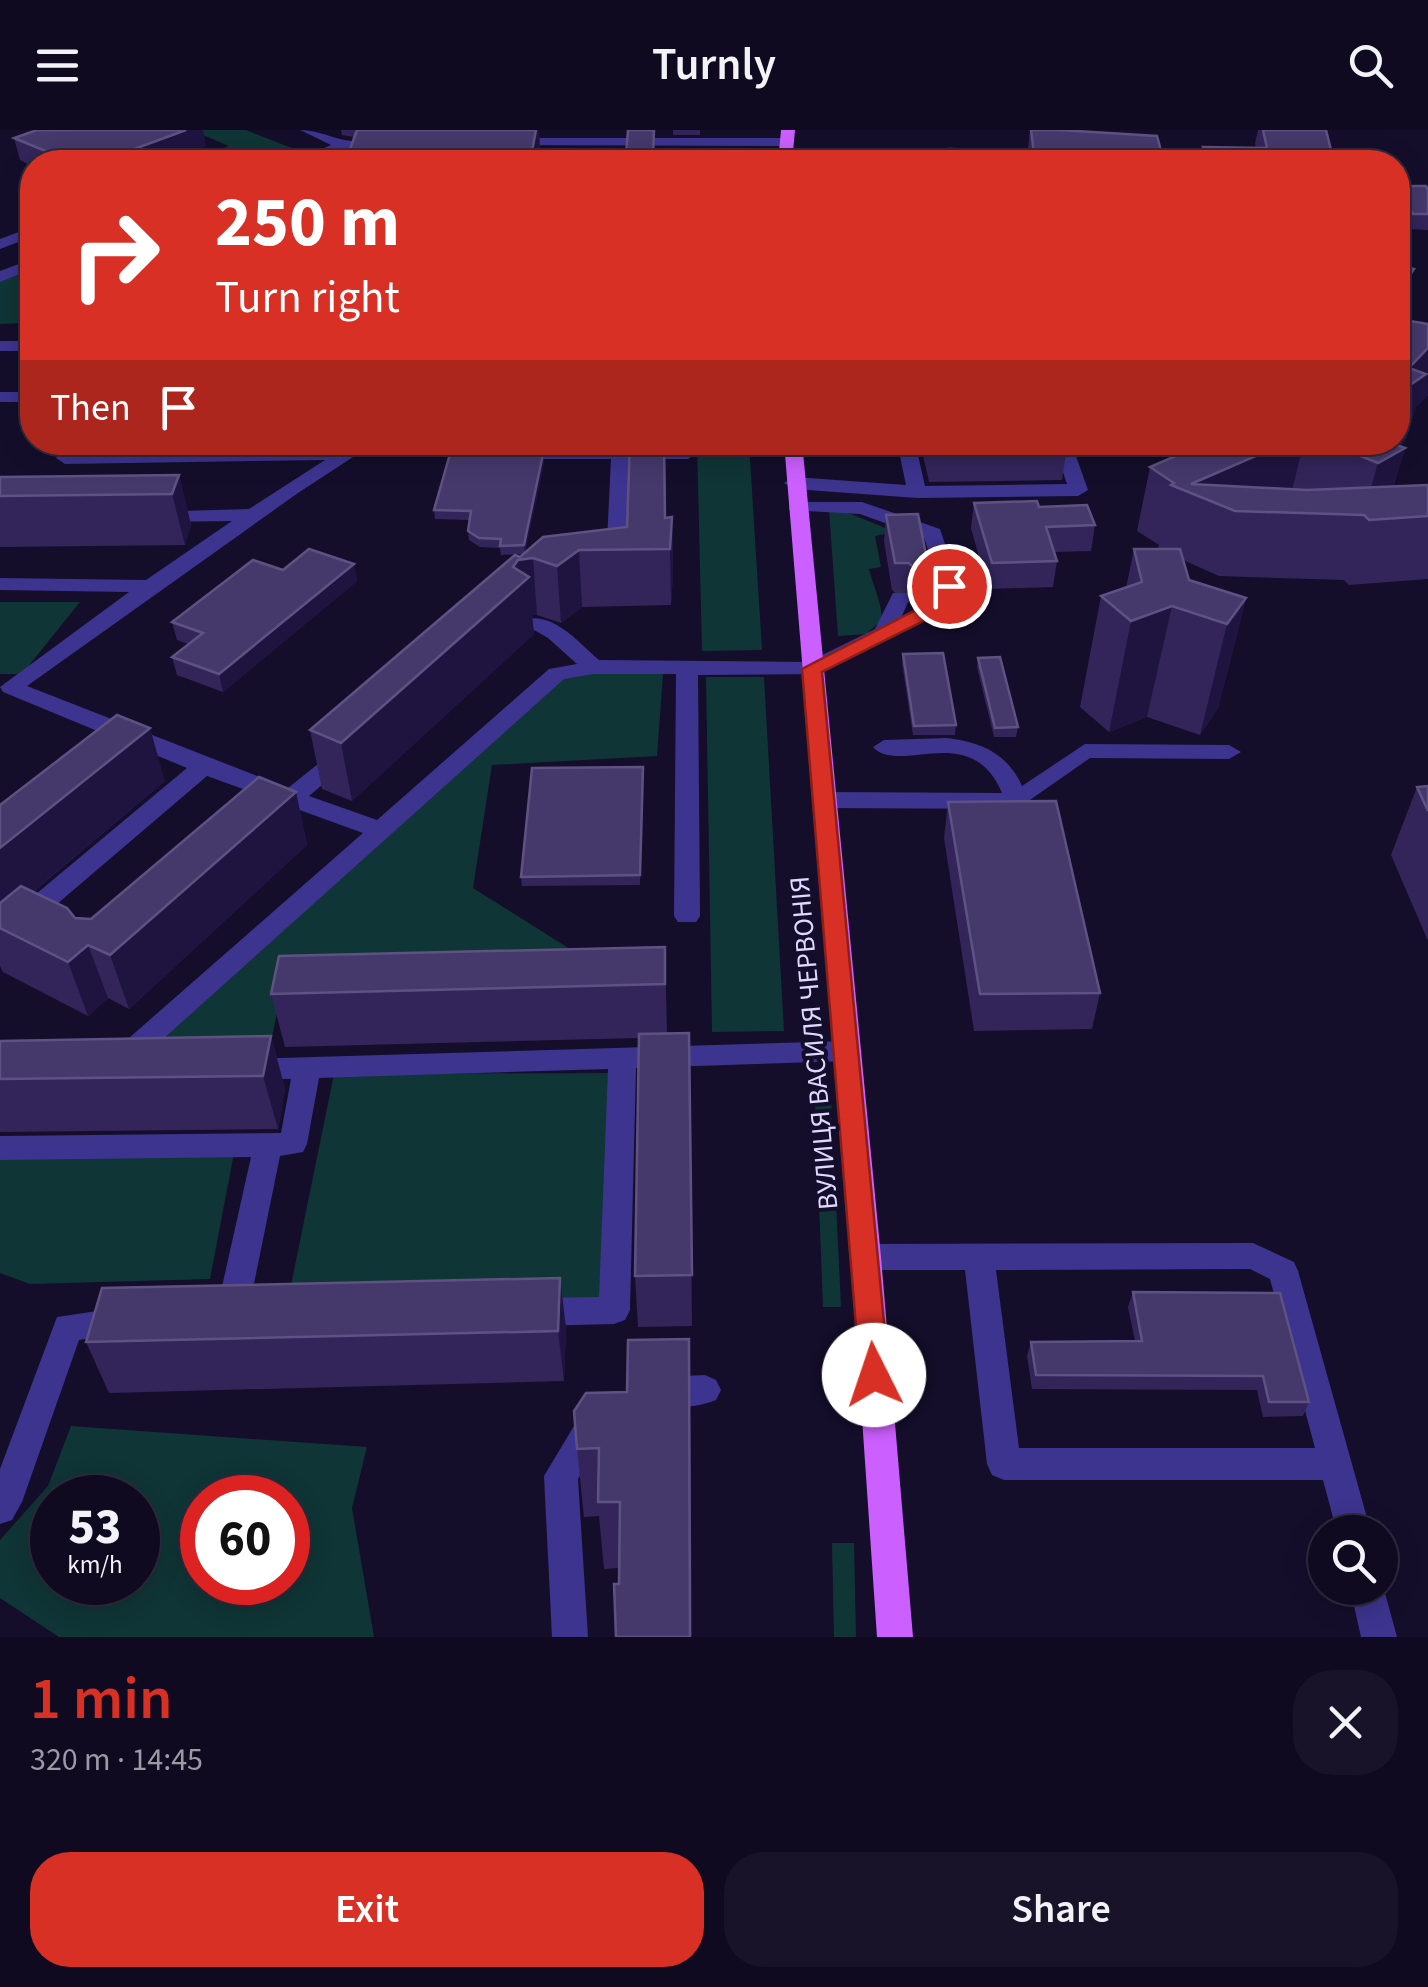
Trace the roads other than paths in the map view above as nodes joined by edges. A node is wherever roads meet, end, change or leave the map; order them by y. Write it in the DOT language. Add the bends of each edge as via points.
graph roads {
  1 [pos="307,130"];
  2 [pos="326,134"];
  3 [pos="624,136"];
  4 [pos="787,136"];
  5 [pos="486,142"];
  6 [pos="396,144"];
  7 [pos="344,145"];
  8 [pos="336,150"];
  9 [pos="278,455"];
  10 [pos="346,455"];
  11 [pos="621,455"];
  12 [pos="793,455"];
  13 [pos="909,455"];
  14 [pos="1066,455"];
  15 [pos="66,458"];
  16 [pos="838,485"];
  17 [pos="917,492"];
  18 [pos="795,495"];
  19 [pos="862,508"];
  20 [pos="253,515"];
  21 [pos="134,516"];
  22 [pos="603,573"];
  23 [pos="0,584"];
  24 [pos="151,586"];
  25 [pos="900,597"];
  26 [pos="533,622"];
  27 [pos="884,632"];
  28 [pos="594,667"];
  29 [pos="687,669"];
  30 [pos="812,669"];
  31 [pos="362,739"];
  32 [pos="884,747"];
  33 [pos="1229,752"];
  34 [pos="204,766"];
  35 [pos="290,796"];
  36 [pos="824,800"];
  37 [pos="1017,802"];
  38 [pos="261,822"];
  39 [pos="382,831"];
  40 [pos="687,916"];
  41 [pos="0,938"];
  42 [pos="848,1051"];
  43 [pos="622,1058"];
  44 [pos="307,1068"];
  45 [pos="218,1071"];
  46 [pos="142,1074"];
  47 [pos="268,1145"];
  48 [pos="0,1148"];
  49 [pos="866,1256"];
  50 [pos="980,1257"];
  51 [pos="502,1313"];
  52 [pos="198,1319"];
  53 [pos="152,1320"];
  54 [pos="704,1390"];
  55 [pos="1336,1464"];
  56 [pos="0,1508"];
  57 [pos="1350,1515"];
  58 [pos="1372,1605"];
  59 [pos="570,1637"];
  60 [pos="895,1637"];
  61 [pos="1379,1637"];
  1 -- 2 [label="street"];
  2 -- 7 [label="street"];
  3 -- 4 [label="street"];
  3 -- 5 [label="street"];
  6 -- 7 [label="street"];
  7 -- 8 [label="street"];
  9 -- 15 [label="street"];
  10 -- 20 [label="street"];
  11 -- 22 [label="street" via="615,573"];
  12 -- 18 [label="main road, ВУЛИЦЯ ВАСИЛЯ ЧЕРВОНІЯ"];
  13 -- 17 [label="street"];
  14 -- 17 [label="street" via="1078,490"];
  16 -- 17 [label="street"];
  16 -- 18 [label="street"];
  16 -- 19 [label="street"];
  18 -- 19 [label="street"];
  18 -- 30 [label="main road, ВУЛИЦЯ ВАСИЛЯ ЧЕРВОНІЯ"];
  19 -- 27 [label="street" via="933,533 944,603"];
  20 -- 21 [label="street"];
  20 -- 24 [label="street"];
  23 -- 24 [label="street"];
  24 -- 34 [label="street" via="11,687"];
  25 -- 27 [label="street"];
  26 -- 28 [label="street"];
  27 -- 30 [label="street"];
  28 -- 29 [label="street"];
  28 -- 39 [label="street" via="557,674"];
  29 -- 30 [label="street"];
  29 -- 40 [label="street"];
  30 -- 36 [label="main road, ВУЛИЦЯ ВАСИЛЯ ЧЕРВОНІЯ"];
  31 -- 35 [label="street"];
  32 -- 37 [label="street" via="968,746 996,760"];
  33 -- 37 [label="street" via="1085,751"];
  34 -- 35 [label="street"];
  34 -- 41 [label="street"];
  35 -- 38 [label="street"];
  35 -- 39 [label="street"];
  36 -- 37 [label="street"];
  36 -- 42 [label="main road, ВУЛИЦЯ ВАСИЛЯ ЧЕРВОНІЯ"];
  39 -- 46 [label="street" via="104,1075"];
  42 -- 43 [label="street"];
  42 -- 49 [label="main road, ВУЛИЦЯ ВАСИЛЯ ЧЕРВОНІЯ"];
  43 -- 44 [label="street"];
  43 -- 51 [label="street" via="614,1310"];
  44 -- 45 [label="street"];
  44 -- 47 [label="street" via="292,1144"];
  47 -- 48 [label="street"];
  47 -- 52 [label="street" via="246,1318"];
  49 -- 50 [label="street"];
  49 -- 60 [label="main road, ВУЛИЦЯ ВАСИЛЯ ЧЕРВОНІЯ"];
  50 -- 55 [label="street" via="1252,1256 1283,1271"];
  50 -- 55 [label="street" via="1004,1464"];
  53 -- 56 [label="street" via="68,1327"];
  54 -- 59 [label="street" via="623,1393 561,1476"];
  55 -- 57 [label="street"];
  58 -- 61 [label="street"];
}
